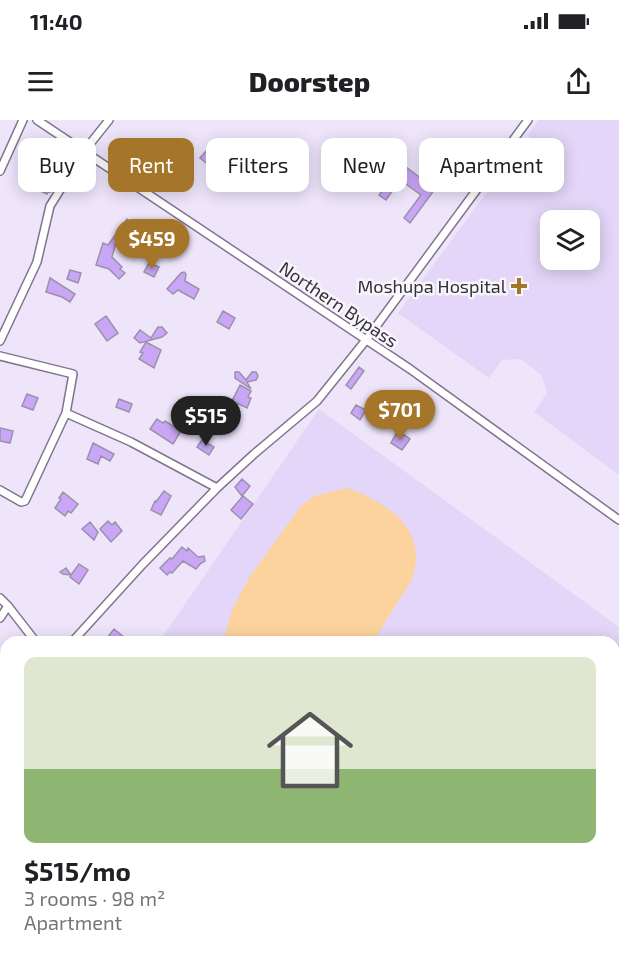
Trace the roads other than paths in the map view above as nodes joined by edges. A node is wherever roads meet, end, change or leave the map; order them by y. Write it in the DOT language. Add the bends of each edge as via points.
graph roads {
  1 [pos="23,120"];
  2 [pos="37,120"];
  3 [pos="109,120"];
  4 [pos="528,120"];
  5 [pos="66,138"];
  6 [pos="95,138"];
  7 [pos="96,157"];
  8 [pos="0,171"];
  9 [pos="59,192"];
  10 [pos="366,340"];
  11 [pos="0,341"];
  12 [pos="0,356"];
  13 [pos="66,413"];
  14 [pos="217,488"];
  15 [pos="0,490"];
  16 [pos="619,520"];
  17 [pos="0,598"];
  18 [pos="8,606"];
  19 [pos="0,618"];
  20 [pos="31,636"];
  21 [pos="77,636"];
  1 -- 8 [label="street"];
  2 -- 5 [label="street, Northern Bypass"];
  3 -- 6 [label="street"];
  4 -- 10 [label="street"];
  7 -- 10 [label="street, Northern Bypass"];
  9 -- 11 [label="street" via="50,206 37,262"];
  10 -- 14 [label="street" via="312,407"];
  10 -- 16 [label="street, Northern Bypass"];
  12 -- 13 [label="street" via="73,374"];
  13 -- 14 [label="street"];
  13 -- 15 [label="street" via="25,501"];
  14 -- 21 [label="street"];
  17 -- 18 [label="street"];
  18 -- 19 [label="street"];
  18 -- 20 [label="street"];
}
